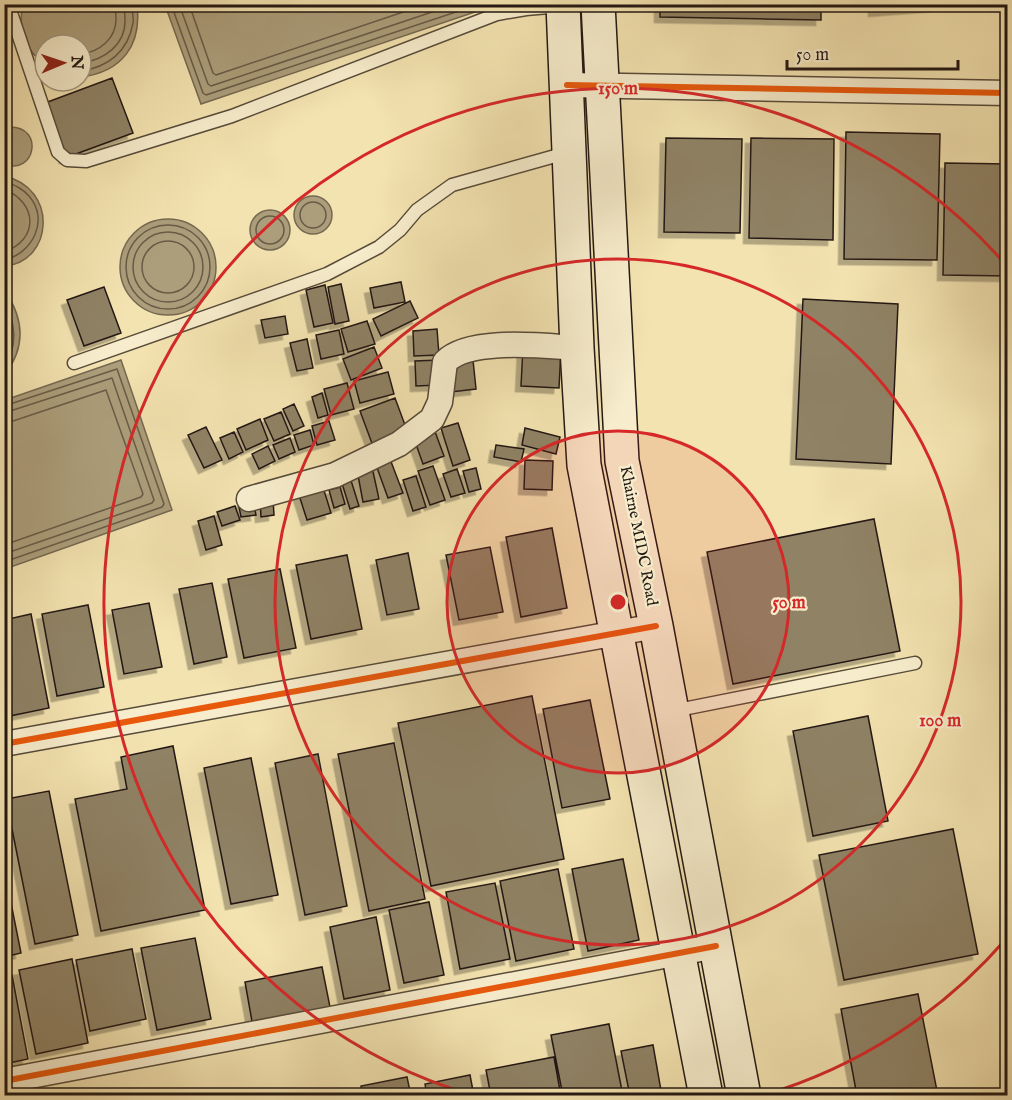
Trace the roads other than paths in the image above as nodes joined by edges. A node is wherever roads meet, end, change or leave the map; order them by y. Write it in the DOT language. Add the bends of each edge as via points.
graph roads {
  1 [pos="598,4"];
  2 [pos="563,5"];
  3 [pos="8,11"];
  4 [pos="603,84"];
  5 [pos="567,85"];
  6 [pos="1008,93"];
  7 [pos="570,152"];
  8 [pos="577,348"];
  9 [pos="74,363"];
  10 [pos="249,499"];
  11 [pos="656,626"];
  12 [pos="618,633"];
  13 [pos="915,663"];
  14 [pos="672,711"];
  15 [pos="4,744"];
  16 [pos="716,946"];
  17 [pos="679,953"];
  18 [pos="4,1081"];
  19 [pos="706,1095"];
  20 [pos="744,1095"];
  1 -- 4 [label="main road, Khairne MIDC Road"];
  2 -- 3 [label="lane" via="497,14 232,116 86,161 67,160 58,152"];
  2 -- 5 [label="main road"];
  4 -- 5 [label="street"];
  4 -- 6 [label="street"];
  4 -- 11 [label="main road, Khairne MIDC Road" via="622,461"];
  5 -- 7 [label="main road"];
  7 -- 8 [label="main road"];
  7 -- 9 [label="lane" via="452,185 417,210 379,247 327,274"];
  8 -- 10 [label="street" via="512,344 459,351 445,362 440,402 432,419 399,444 335,475"];
  8 -- 12 [label="main road" via="584,465"];
  11 -- 12 [label="street"];
  11 -- 14 [label="main road, Khairne MIDC Road"];
  12 -- 15 [label="street"];
  12 -- 17 [label="main road"];
  13 -- 14 [label="lane"];
  14 -- 16 [label="main road, Khairne MIDC Road"];
  16 -- 17 [label="street"];
  16 -- 20 [label="main road, Khairne MIDC Road"];
  17 -- 18 [label="street"];
  17 -- 19 [label="main road"];
}
